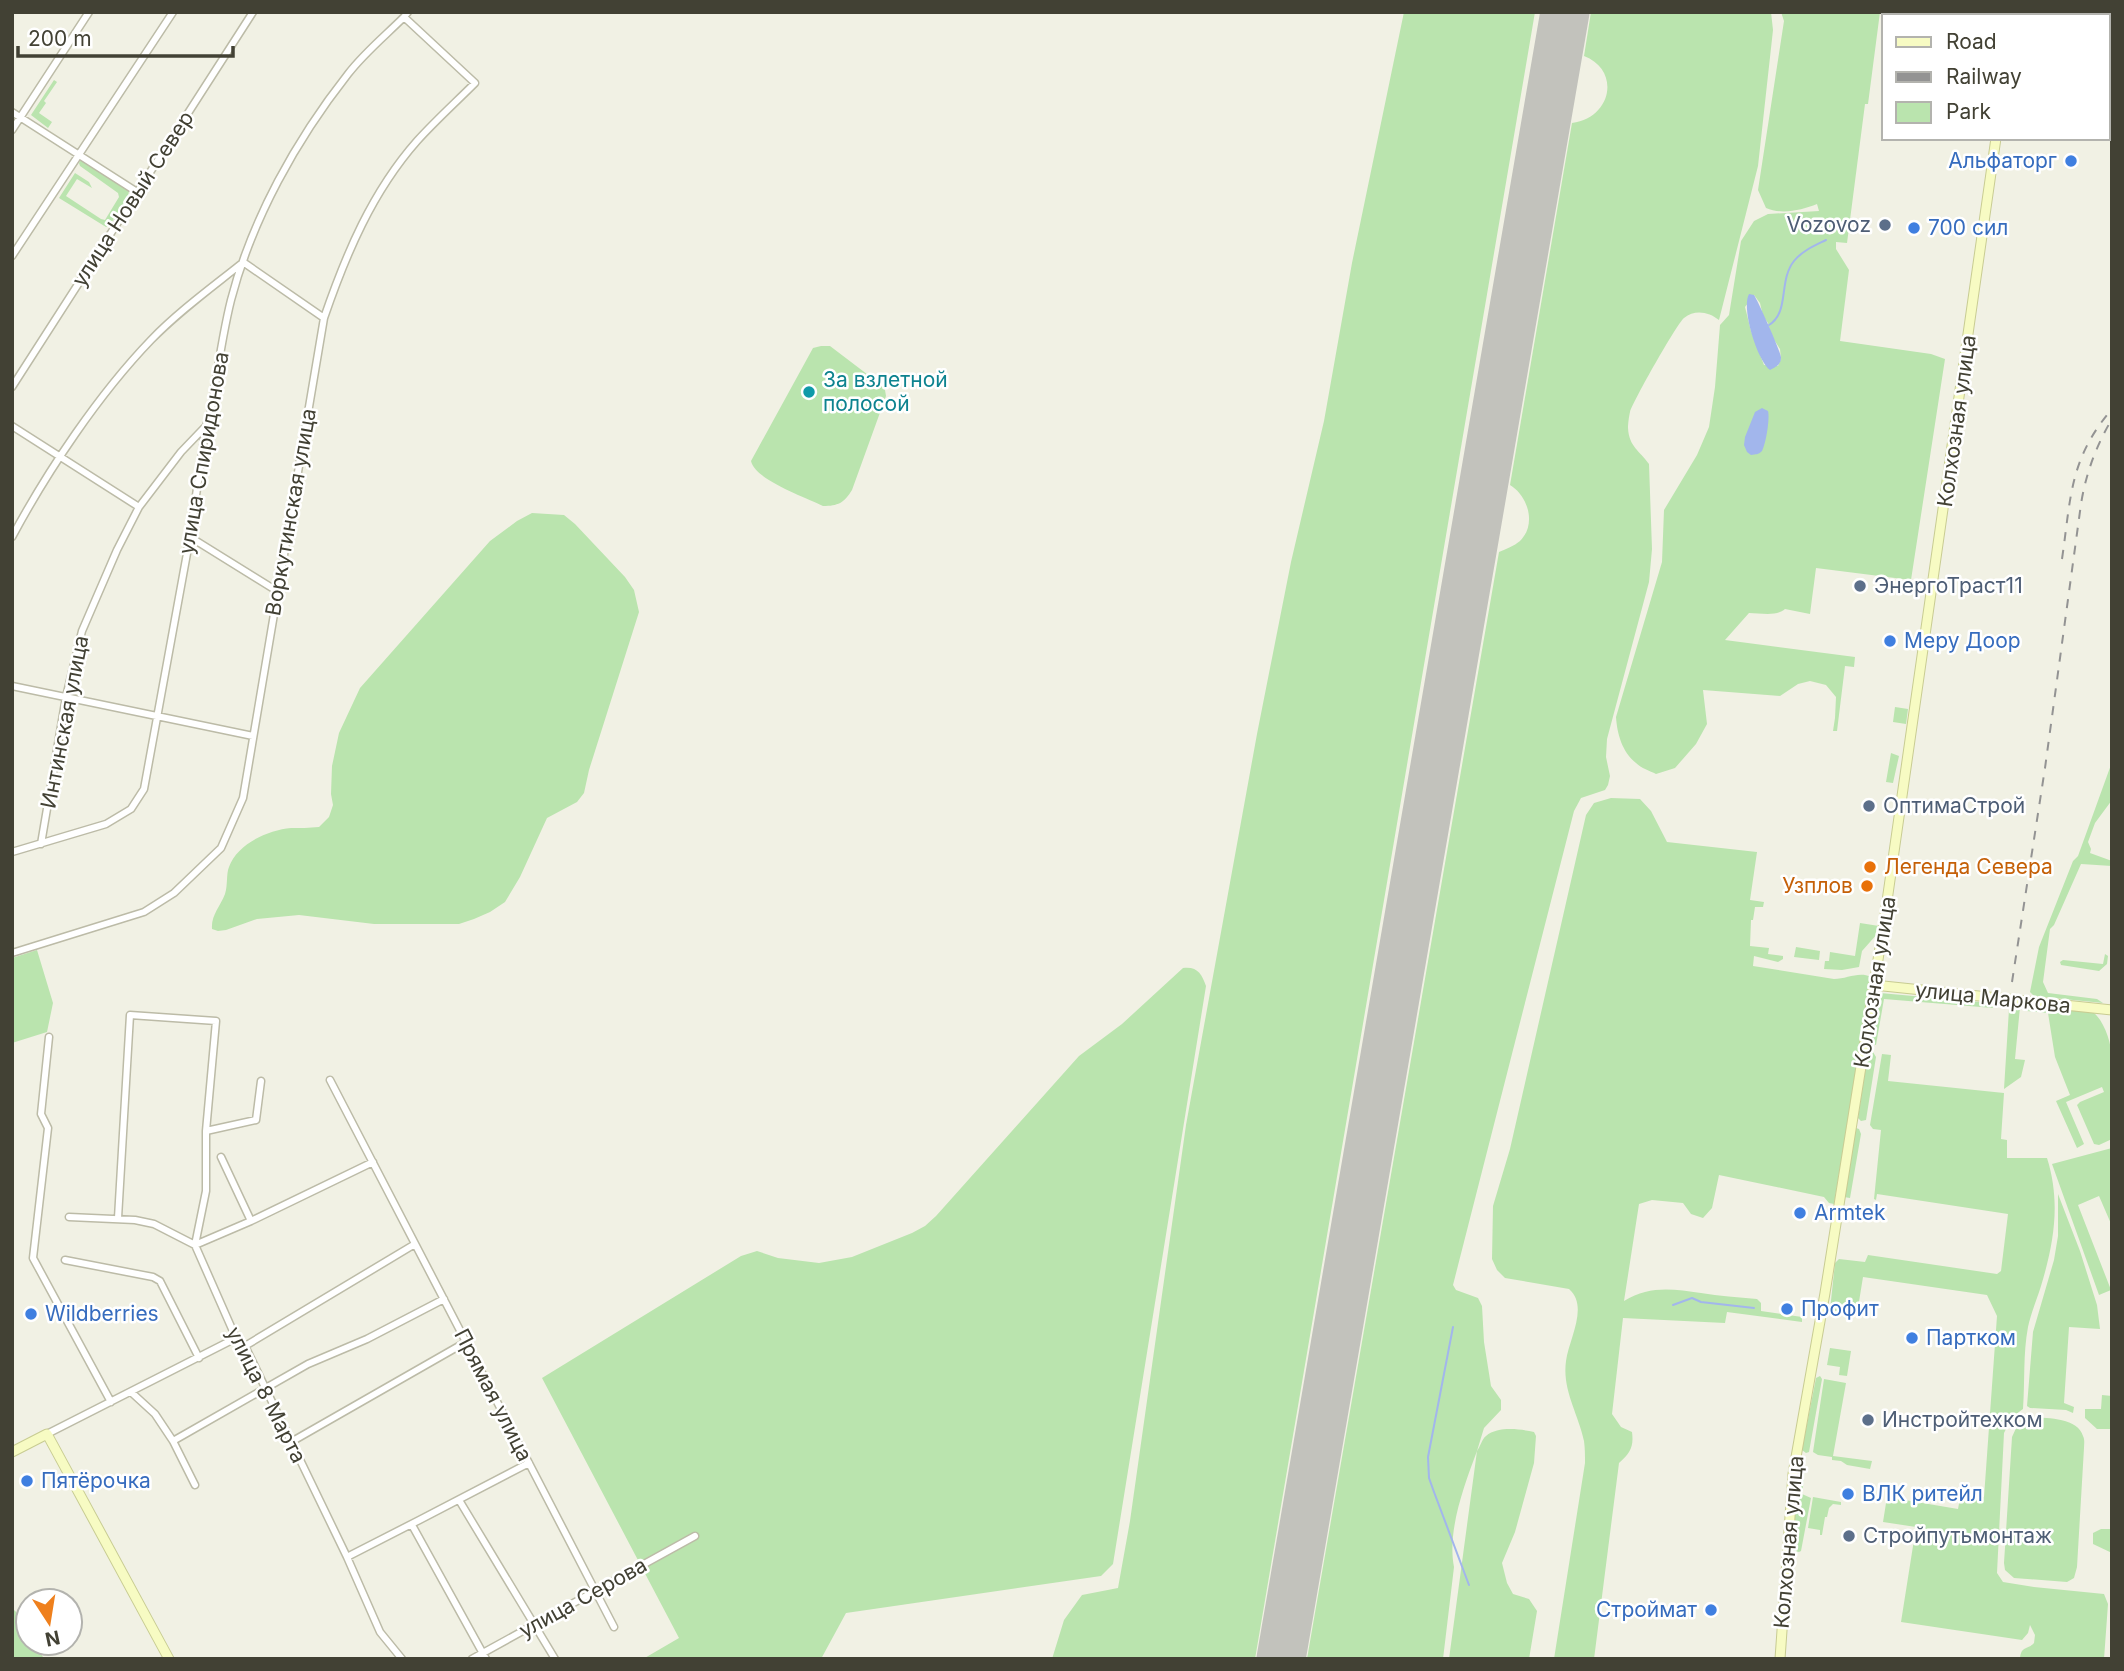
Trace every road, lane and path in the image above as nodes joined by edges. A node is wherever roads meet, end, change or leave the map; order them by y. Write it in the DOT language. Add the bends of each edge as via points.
graph roads {
  1 [pos="89,12"];
  2 [pos="173,12"];
  3 [pos="253,12"];
  4 [pos="406,15"];
  5 [pos="12,112"];
  6 [pos="21,117"];
  7 [pos="12,131"];
  8 [pos="1996,140"];
  9 [pos="79,155"];
  10 [pos="137,192"];
  11 [pos="12,256"];
  12 [pos="243,262"];
  13 [pos="324,318"];
  14 [pos="12,387"];
  15 [pos="12,426"];
  16 [pos="206,426"];
  17 [pos="61,457"];
  18 [pos="139,507"];
  19 [pos="12,537"];
  20 [pos="190,537"];
  21 [pos="277,591"];
  22 [pos="12,686"];
  23 [pos="66,697"];
  24 [pos="158,717"];
  25 [pos="253,736"];
  26 [pos="41,844"];
  27 [pos="12,852"];
  28 [pos="12,953"];
  29 [pos="1874,985"];
  30 [pos="2112,1010"];
  31 [pos="49,1037"];
  32 [pos="330,1080"];
  33 [pos="261,1081"];
  34 [pos="206,1131"];
  35 [pos="221,1157"];
  36 [pos="373,1162"];
  37 [pos="69,1217"];
  38 [pos="118,1218"];
  39 [pos="251,1221"];
  40 [pos="415,1244"];
  41 [pos="195,1245"];
  42 [pos="65,1261"];
  43 [pos="444,1299"];
  44 [pos="236,1338"];
  45 [pos="466,1342"];
  46 [pos="245,1346"];
  47 [pos="199,1358"];
  48 [pos="265,1389"];
  49 [pos="131,1392"];
  50 [pos="111,1402"];
  51 [pos="47,1434"];
  52 [pos="173,1441"];
  53 [pos="291,1442"];
  54 [pos="12,1452"];
  55 [pos="529,1462"];
  56 [pos="195,1485"];
  57 [pos="459,1500"];
  58 [pos="412,1525"];
  59 [pos="695,1536"];
  60 [pos="347,1557"];
  61 [pos="595,1591"];
  62 [pos="536,1623"];
  63 [pos="614,1627"];
  64 [pos="484,1656"];
  65 [pos="169,1659"];
  66 [pos="402,1659"];
  67 [pos="472,1659"];
  68 [pos="555,1659"];
  69 [pos="1780,1659"];
  1 -- 6 [label="street"];
  2 -- 9 [label="street"];
  3 -- 10 [label="street, улица Новый Север"];
  4 -- 12 [label="street, улица Спиридонова" via="349,73 303,139 271,194"];
  4 -- 13 [label="street, Воркутинская улица" via="475,83 416,142 376,196 342,264"];
  5 -- 6 [label="street"];
  6 -- 7 [label="street"];
  6 -- 9 [label="street"];
  8 -- 29 [label="street, Колхозная улица"];
  9 -- 10 [label="street"];
  9 -- 11 [label="street"];
  10 -- 14 [label="street, улица Новый Север"];
  12 -- 13 [label="street"];
  12 -- 16 [label="street, улица Спиридонова"];
  12 -- 17 [label="street" via="153,339 116,379"];
  13 -- 21 [label="street, Воркутинская улица"];
  15 -- 17 [label="street"];
  16 -- 18 [label="street, Интинская улица"];
  16 -- 20 [label="street, улица Спиридонова"];
  17 -- 18 [label="street"];
  17 -- 19 [label="street"];
  18 -- 23 [label="street, Интинская улица" via="82,631"];
  20 -- 21 [label="street"];
  20 -- 24 [label="street, улица Спиридонова"];
  21 -- 25 [label="street, Воркутинская улица"];
  22 -- 23 [label="street"];
  23 -- 24 [label="street"];
  23 -- 26 [label="street, Интинская улица"];
  24 -- 25 [label="street"];
  24 -- 26 [label="street, улица Спиридонова" via="144,789 131,809 106,824"];
  25 -- 28 [label="street, Воркутинская улица" via="243,798 221,848 174,893 144,912"];
  26 -- 27 [label="street, улица Спиридонова"];
  29 -- 30 [label="street, улица Маркова"];
  29 -- 69 [label="street, Колхозная улица" via="1793,1475"];
  31 -- 50 [label="street" via="41,1114 48,1128 33,1258"];
  32 -- 36 [label="street, Прямая улица"];
  33 -- 34 [label="street" via="256,1120"];
  34 -- 38 [label="street" via="216,1021 130,1015"];
  34 -- 41 [label="street" via="206,1191"];
  35 -- 39 [label="street"];
  36 -- 39 [label="street"];
  36 -- 40 [label="street, Прямая улица"];
  37 -- 38 [label="street"];
  38 -- 41 [label="street" via="154,1224"];
  39 -- 41 [label="street"];
  40 -- 43 [label="street, Прямая улица"];
  40 -- 46 [label="street"];
  41 -- 44 [label="street, улица 8 Марта"];
  42 -- 47 [label="street" via="160,1282"];
  43 -- 45 [label="street, Прямая улица"];
  43 -- 48 [label="street"];
  44 -- 46 [label="street, улица 8 Марта"];
  44 -- 47 [label="street"];
  45 -- 53 [label="street"];
  45 -- 55 [label="street, Прямая улица"];
  46 -- 48 [label="street, улица 8 Марта"];
  47 -- 49 [label="street"];
  48 -- 52 [label="street"];
  48 -- 53 [label="street, улица 8 Марта"];
  49 -- 50 [label="street"];
  49 -- 52 [label="street" via="155,1414"];
  50 -- 51 [label="street"];
  51 -- 54 [label="street"];
  51 -- 65 [label="street"];
  52 -- 56 [label="street"];
  53 -- 60 [label="street, улица 8 Марта"];
  55 -- 57 [label="street"];
  55 -- 61 [label="street, Прямая улица"];
  57 -- 58 [label="street"];
  57 -- 62 [label="street"];
  58 -- 60 [label="street"];
  58 -- 64 [label="street"];
  59 -- 61 [label="street, улица Серова"];
  60 -- 66 [label="street, улица 8 Марта" via="380,1632"];
  61 -- 62 [label="street, улица Серова"];
  61 -- 63 [label="street, Прямая улица"];
  62 -- 64 [label="street, улица Серова"];
  62 -- 68 [label="street"];
  64 -- 67 [label="street, улица Серова"];
}
